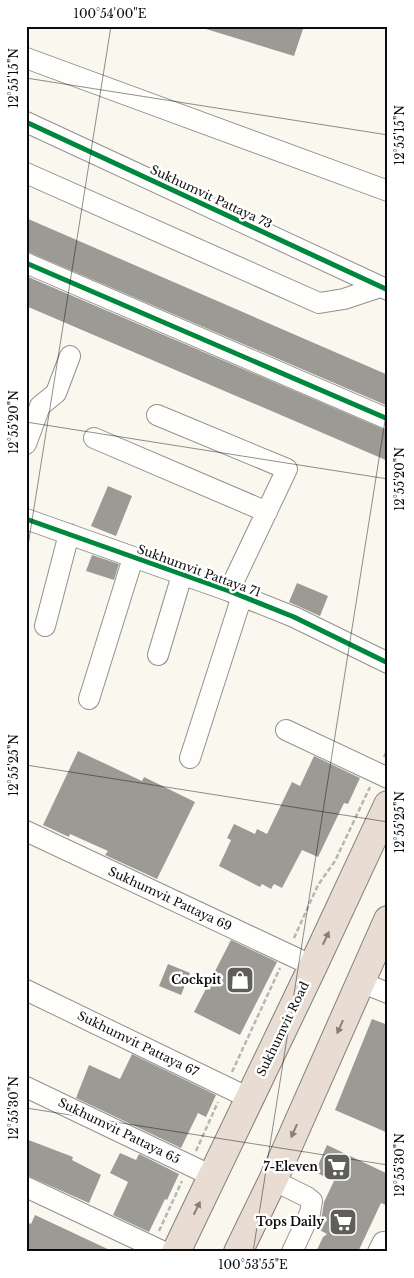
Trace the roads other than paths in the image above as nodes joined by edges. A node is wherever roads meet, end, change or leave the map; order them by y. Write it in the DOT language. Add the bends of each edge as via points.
graph roads {
  1 [pos="26,58"];
  2 [pos="26,122"];
  3 [pos="26,173"];
  4 [pos="388,191"];
  5 [pos="26,263"];
  6 [pos="384,288"];
  7 [pos="70,356"];
  8 [pos="157,414"];
  9 [pos="388,419"];
  10 [pos="94,438"];
  11 [pos="26,444"];
  12 [pos="267,512"];
  13 [pos="26,519"];
  14 [pos="69,534"];
  15 [pos="133,558"];
  16 [pos="182,575"];
  17 [pos="236,594"];
  18 [pos="45,626"];
  19 [pos="158,656"];
  20 [pos="388,663"];
  21 [pos="89,699"];
  22 [pos="286,730"];
  23 [pos="190,758"];
  24 [pos="382,775"];
  25 [pos="388,805"];
  26 [pos="26,831"];
  27 [pos="388,920"];
  28 [pos="313,966"];
  29 [pos="360,982"];
  30 [pos="26,990"];
  31 [pos="388,993"];
  32 [pos="26,1087"];
  33 [pos="237,1092"];
  34 [pos="201,1170"];
  35 [pos="273,1180"];
  36 [pos="26,1187"];
  37 [pos="164,1250"];
  38 [pos="238,1252"];
  39 [pos="292,1252"];
  1 -- 4 [label="street"];
  2 -- 6 [label="street, Sukhumvit Pattaya 73"];
  3 -- 6 [label="street" via="319,303"];
  5 -- 9 [label="street"];
  7 -- 11 [label="street" via="56,393 40,406"];
  8 -- 12 [label="street" via="287,469"];
  10 -- 12 [label="street"];
  12 -- 17 [label="street"];
  13 -- 14 [label="street, Sukhumvit Pattaya 71"];
  14 -- 15 [label="street, Sukhumvit Pattaya 71"];
  14 -- 18 [label="street"];
  15 -- 16 [label="street, Sukhumvit Pattaya 71"];
  15 -- 21 [label="street"];
  16 -- 17 [label="street, Sukhumvit Pattaya 71"];
  16 -- 19 [label="street"];
  17 -- 20 [label="street, Sukhumvit Pattaya 71" via="294,617"];
  17 -- 23 [label="street"];
  22 -- 24 [label="street"];
  28 -- 25 [label="highway, Sukhumvit Road, one-way"];
  26 -- 28 [label="street, Sukhumvit Pattaya 69"];
  27 -- 29 [label="highway"];
  28 -- 33 [label="highway, Sukhumvit Road"];
  29 -- 31 [label="street"];
  29 -- 35 [label="highway, one-way"];
  30 -- 33 [label="street, Sukhumvit Pattaya 67"];
  32 -- 34 [label="street, Sukhumvit Pattaya 65"];
  33 -- 34 [label="highway, Sukhumvit Road"];
  37 -- 34 [label="highway, Sukhumvit Road, one-way"];
  35 -- 38 [label="highway"];
  35 -- 39 [label="street" via="312,1201 310,1213"];
  36 -- 37 [label="street"];
}
